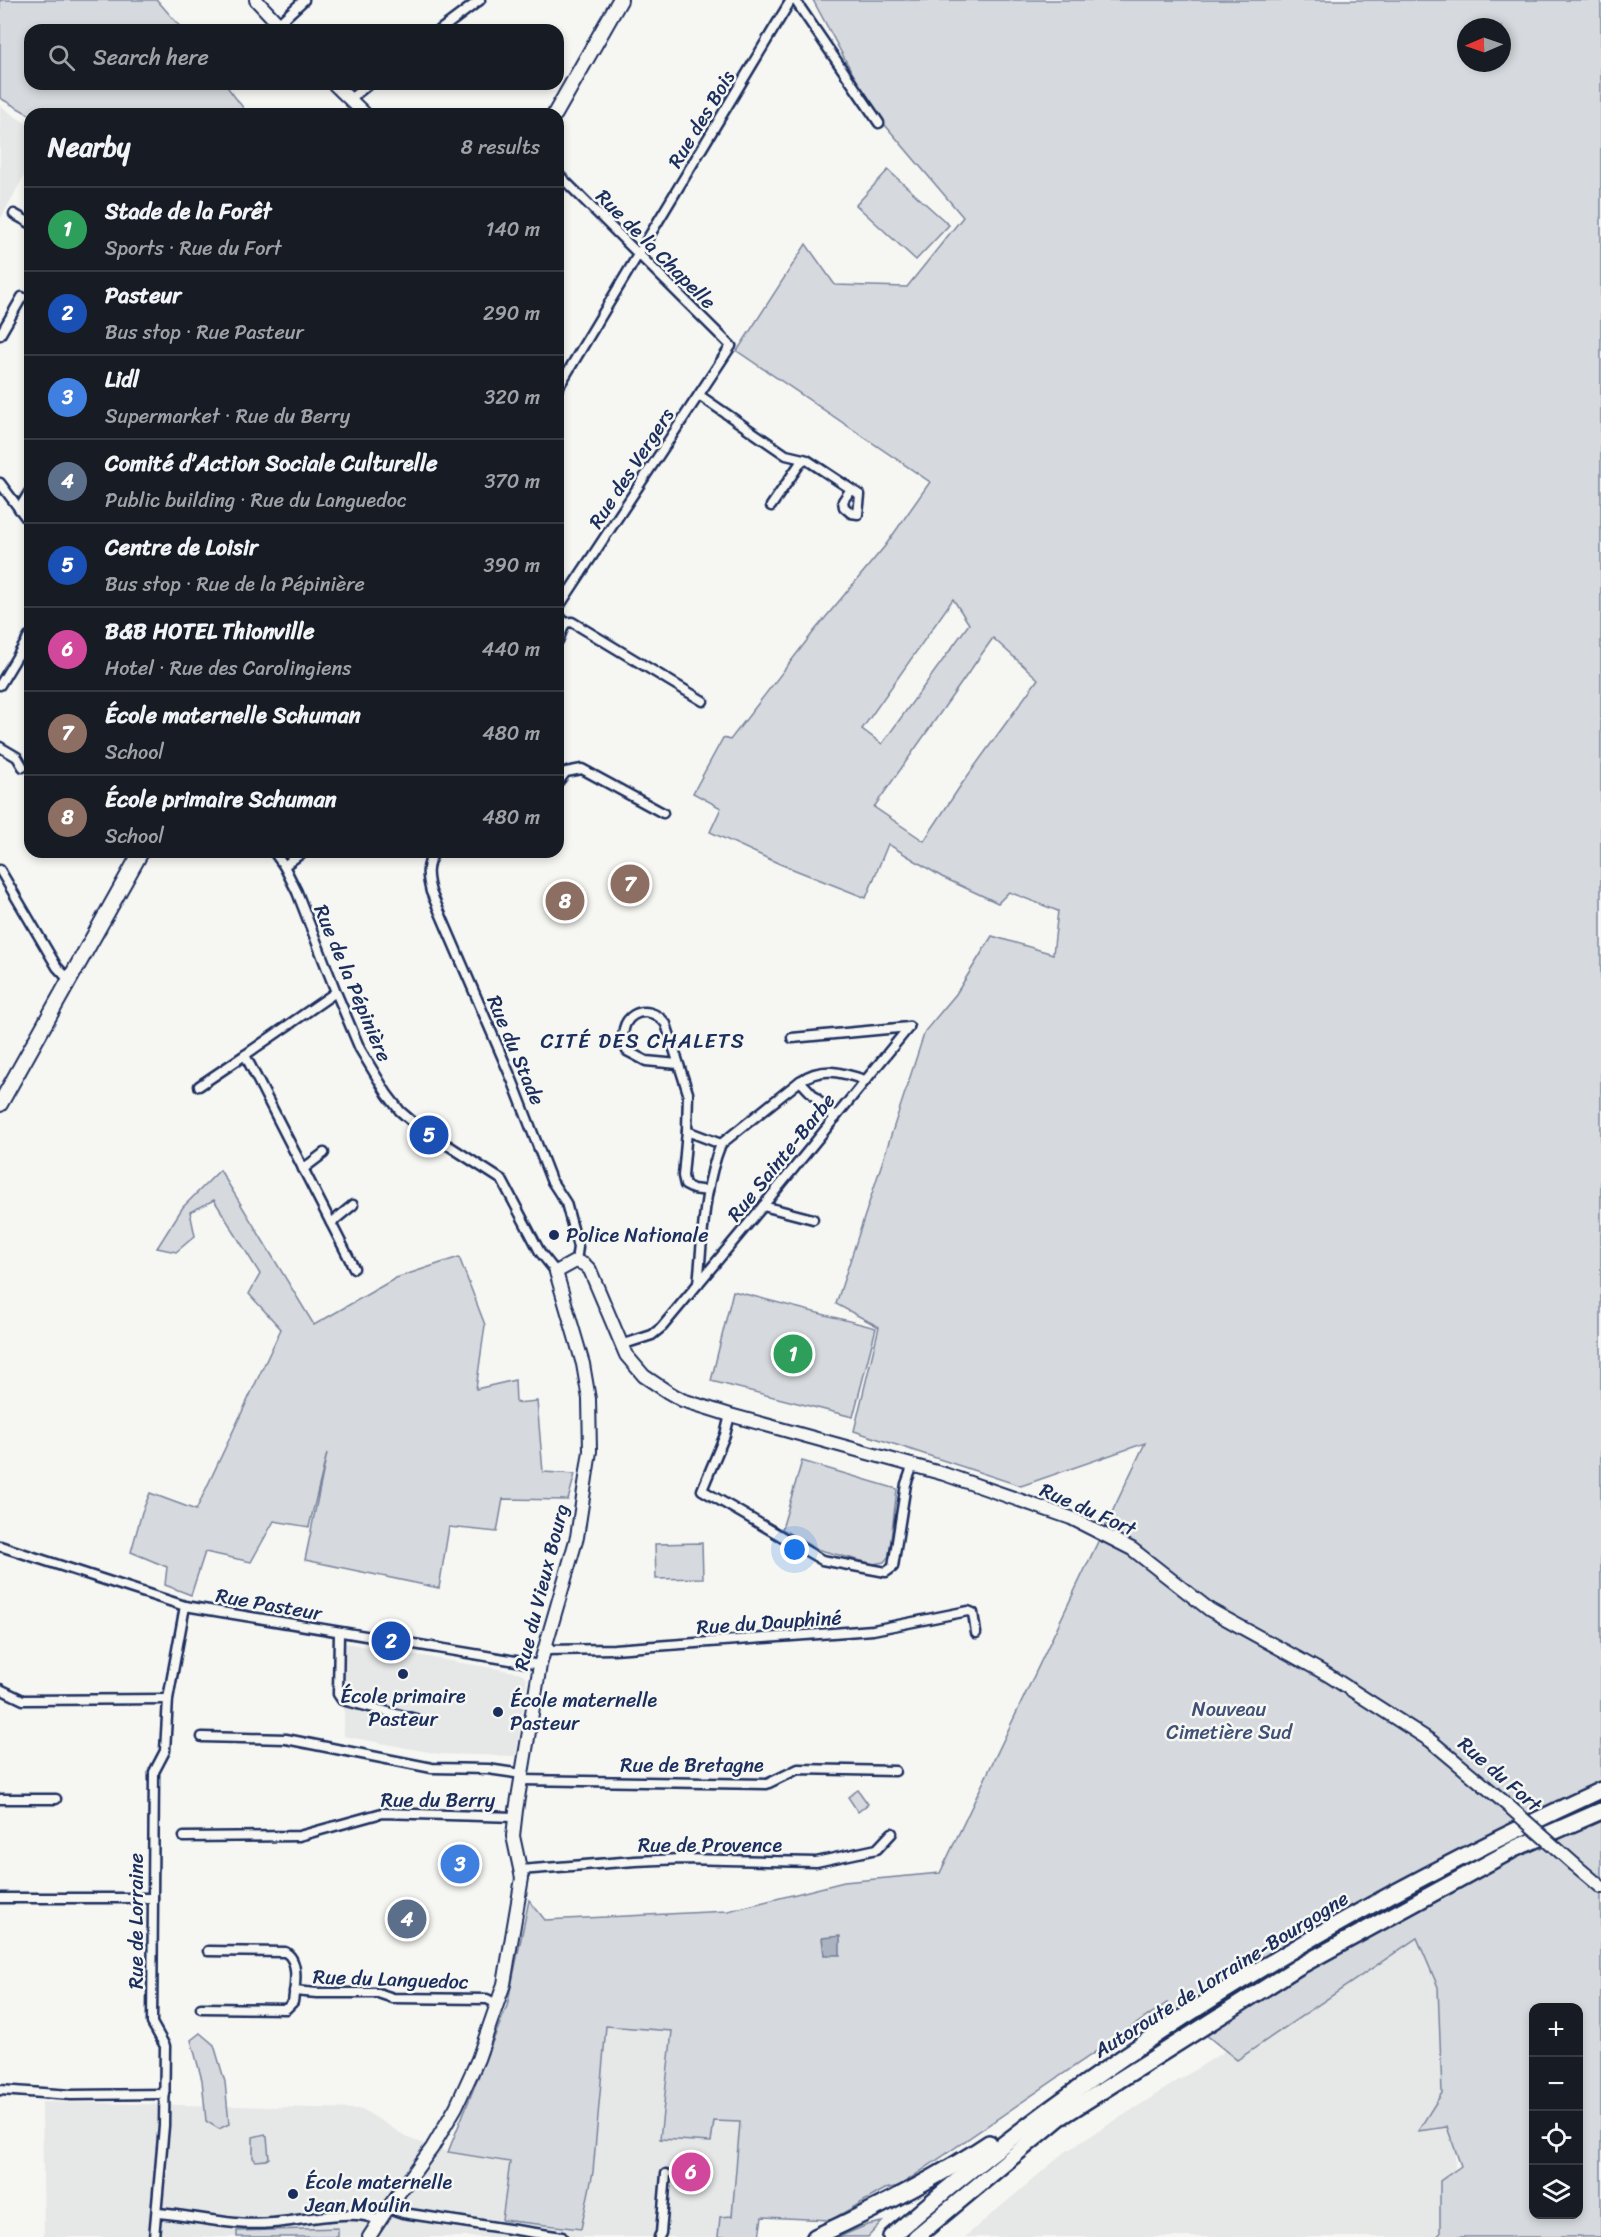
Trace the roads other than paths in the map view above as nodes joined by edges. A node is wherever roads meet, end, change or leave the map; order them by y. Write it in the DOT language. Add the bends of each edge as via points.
graph roads {
  1 [pos="256,0"];
  2 [pos="304,0"];
  3 [pos="480,0"];
  4 [pos="620,0"];
  5 [pos="791,0"];
  6 [pos="795,0"];
  7 [pos="278,24"];
  8 [pos="284,24"];
  9 [pos="448,24"];
  10 [pos="340,90"];
  11 [pos="361,90"];
  12 [pos="350,99"];
  13 [pos="359,108"];
  14 [pos="558,108"];
  15 [pos="879,123"];
  16 [pos="564,180"];
  17 [pos="14,214"];
  18 [pos="24,220"];
  19 [pos="639,254"];
  20 [pos="22,297"];
  21 [pos="0,335"];
  22 [pos="731,346"];
  23 [pos="564,378"];
  24 [pos="699,395"];
  25 [pos="803,459"];
  26 [pos="0,483"];
  27 [pos="851,489"];
  28 [pos="24,501"];
  29 [pos="771,506"];
  30 [pos="19,509"];
  31 [pos="24,516"];
  32 [pos="564,599"];
  33 [pos="565,623"];
  34 [pos="24,645"];
  35 [pos="20,652"];
  36 [pos="24,654"];
  37 [pos="0,685"];
  38 [pos="703,700"];
  39 [pos="0,747"];
  40 [pos="23,767"];
  41 [pos="564,774"];
  42 [pos="663,813"];
  43 [pos="138,858"];
  44 [pos="278,858"];
  45 [pos="295,858"];
  46 [pos="431,858"];
  47 [pos="284,866"];
  48 [pos="0,870"];
  49 [pos="69,980"];
  50 [pos="336,992"];
  51 [pos="792,1038"];
  52 [pos="245,1055"];
  53 [pos="678,1064"];
  54 [pos="865,1080"];
  55 [pos="800,1081"];
  56 [pos="199,1086"];
  57 [pos="0,1104"];
  58 [pos="835,1118"];
  59 [pos="687,1131"];
  60 [pos="721,1143"];
  61 [pos="324,1153"];
  62 [pos="303,1169"];
  63 [pos="708,1191"];
  64 [pos="353,1205"];
  65 [pos="763,1206"];
  66 [pos="813,1219"];
  67 [pos="331,1223"];
  68 [pos="576,1261"];
  69 [pos="354,1268"];
  70 [pos="556,1272"];
  71 [pos="698,1284"];
  72 [pos="621,1345"];
  73 [pos="730,1415"];
  74 [pos="913,1465"];
  75 [pos="0,1546"];
  76 [pos="185,1606"];
  77 [pos="339,1633"];
  78 [pos="976,1633"];
  79 [pos="544,1650"];
  80 [pos="540,1665"];
  81 [pos="0,1689"];
  82 [pos="168,1699"];
  83 [pos="416,1719"];
  84 [pos="202,1737"];
  85 [pos="896,1770"];
  86 [pos="522,1777"];
  87 [pos="1601,1790"];
  88 [pos="0,1799"];
  89 [pos="56,1799"];
  90 [pos="1601,1811"];
  91 [pos="515,1817"];
  92 [pos="892,1833"];
  93 [pos="184,1837"];
  94 [pos="520,1870"];
  95 [pos="1601,1887"];
  96 [pos="0,1898"];
  97 [pos="153,1898"];
  98 [pos="208,1951"];
  99 [pos="294,1991"];
  100 [pos="497,2004"];
  101 [pos="201,2008"];
  102 [pos="0,2090"];
  103 [pos="165,2094"];
  104 [pos="1027,2125"];
  105 [pos="666,2174"];
  106 [pos="388,2208"];
  107 [pos="158,2213"];
  108 [pos="378,2221"];
  109 [pos="538,2236"];
  110 [pos="154,2237"];
  111 [pos="369,2237"];
  112 [pos="562,2237"];
  113 [pos="659,2237"];
  114 [pos="815,2237"];
  115 [pos="891,2237"];
  116 [pos="916,2237"];
  1 -- 7 [label="street"];
  2 -- 8 [label="street"];
  3 -- 9 [label="street"];
  4 -- 14 [label="main road"];
  5 -- 19 [label="street, Rue des Bois"];
  6 -- 15 [label="street"];
  10 -- 12 [label="street"];
  11 -- 12 [label="street"];
  12 -- 13 [label="street"];
  16 -- 19 [label="street, Rue de la Chapelle"];
  17 -- 18 [label="street"];
  19 -- 22 [label="street, Rue de la Chapelle"];
  19 -- 23 [label="street, Rue des Bois"];
  20 -- 21 [label="street"];
  22 -- 24 [label="street, Rue des Vergers"];
  24 -- 25 [label="street" via="786,455"];
  24 -- 32 [label="street, Rue des Vergers"];
  25 -- 27 [label="street"];
  25 -- 29 [label="street"];
  26 -- 30 [label="street"];
  28 -- 30 [label="street"];
  30 -- 31 [label="street"];
  33 -- 38 [label="street" via="572,622"];
  34 -- 35 [label="street"];
  35 -- 36 [label="street"];
  35 -- 37 [label="street"];
  39 -- 40 [label="street" via="17,757"];
  41 -- 42 [label="street" via="582,769"];
  43 -- 49 [label="main road"];
  44 -- 47 [label="street, Rue de la Pépinière"];
  45 -- 47 [label="street"];
  46 -- 68 [label="street, Rue du Stade" via="426,874 431,892 551,1180 566,1203 578,1246"];
  47 -- 50 [label="street, Rue de la Pépinière"];
  48 -- 49 [label="street" via="57,967"];
  49 -- 57 [label="main road"];
  50 -- 52 [label="street"];
  50 -- 70 [label="street, Rue de la Pépinière" via="360,1049 400,1110 429,1135 502,1179 540,1252"];
  51 -- 54 [label="street, Rue Sainte-Barbe" via="909,1027"];
  52 -- 56 [label="street"];
  52 -- 62 [label="street"];
  53 -- 53 [label="street" via="673,1041 661,1017 640,1013 629,1018 622,1040 627,1051 646,1061"];
  53 -- 59 [label="street" via="688,1093"];
  54 -- 55 [label="street" via="824,1070"];
  54 -- 58 [label="street, Rue Sainte-Barbe"];
  55 -- 58 [label="street"];
  55 -- 60 [label="street"];
  58 -- 65 [label="street, Rue Sainte-Barbe"];
  59 -- 60 [label="street"];
  59 -- 63 [label="street" via="685,1185"];
  60 -- 63 [label="street"];
  61 -- 62 [label="street"];
  62 -- 67 [label="street"];
  63 -- 71 [label="street"];
  64 -- 67 [label="street"];
  65 -- 66 [label="street"];
  65 -- 71 [label="street, Rue Sainte-Barbe"];
  67 -- 69 [label="street"];
  68 -- 70 [label="street"];
  68 -- 72 [label="street, Rue du Fort" via="590,1270"];
  70 -- 79 [label="street, Rue du Vieux Bourg" via="583,1364 589,1399 590,1451 577,1537"];
  71 -- 72 [label="street, Rue Sainte-Barbe" via="652,1335"];
  72 -- 73 [label="street, Rue du Fort" via="634,1366 656,1384 682,1400"];
  73 -- 74 [label="street, Rue du Fort"];
  73 -- 74 [label="street" via="702,1490 822,1560 886,1572 893,1567 906,1485"];
  74 -- 95 [label="street, Rue du Fort, bridge" via="1071,1518 1132,1549 1210,1610 1328,1675 1431,1741"];
  75 -- 76 [label="street, Rue Pasteur"];
  76 -- 77 [label="street, Rue Pasteur"];
  76 -- 82 [label="street, Rue de Lorraine"];
  77 -- 80 [label="street, Rue Pasteur"];
  77 -- 83 [label="street" via="338,1695 342,1700"];
  78 -- 79 [label="street, Rue du Dauphiné" via="973,1613 968,1611 873,1630 614,1649"];
  79 -- 80 [label="street, Rue du Vieux Bourg"];
  80 -- 86 [label="street, Rue du Vieux Bourg"];
  81 -- 82 [label="street" via="23,1700"];
  82 -- 97 [label="street, Rue de Lorraine" via="165,1751 154,1772"];
  84 -- 86 [label="street, Rue de Bretagne" via="286,1740 432,1768 488,1769"];
  85 -- 86 [label="street, Rue de Bretagne" via="798,1769 767,1784"];
  86 -- 91 [label="street, Rue du Vieux Bourg"];
  87 -- 104 [label="highway, Autoroute de Lorraine-Bourgogne" via="1448,1865 1288,1953 1154,2036"];
  88 -- 89 [label="street"];
  90 -- 116 [label="highway, Autoroute de Lorraine-Bourgogne" via="1516,1848 1298,1967 1059,2118"];
  91 -- 93 [label="street, Rue du Berry" via="382,1814 299,1836"];
  91 -- 94 [label="street, Rue du Vieux Bourg" via="513,1836"];
  92 -- 94 [label="street, Rue de Provence" via="877,1849 816,1862 682,1859"];
  94 -- 100 [label="street, Rue du Vieux Bourg" via="513,1933"];
  96 -- 97 [label="street"];
  97 -- 103 [label="street, Rue de Lorraine" via="152,2023 165,2046"];
  98 -- 99 [label="street, Rue du Languedoc" via="285,1952 294,1964"];
  99 -- 100 [label="street, Rue du Languedoc" via="487,2000"];
  99 -- 101 [label="street" via="293,2002 286,2009"];
  100 -- 106 [label="street, Rue du Vieux Bourg" via="456,2107"];
  102 -- 103 [label="street" via="71,2095"];
  103 -- 107 [label="street, Rue de Lorraine"];
  104 -- 114 [label="highway" via="1003,2133 944,2173"];
  104 -- 115 [label="highway, Autoroute de Lorraine-Bourgogne"];
  105 -- 113 [label="street"];
  106 -- 108 [label="street, Rue du Vieux Bourg"];
  106 -- 109 [label="street"];
  107 -- 108 [label="street" via="243,2224 366,2216"];
  107 -- 110 [label="street, Rue de Lorraine"];
  108 -- 111 [label="street, Rue du Vieux Bourg"];
  109 -- 112 [label="street"];
}
